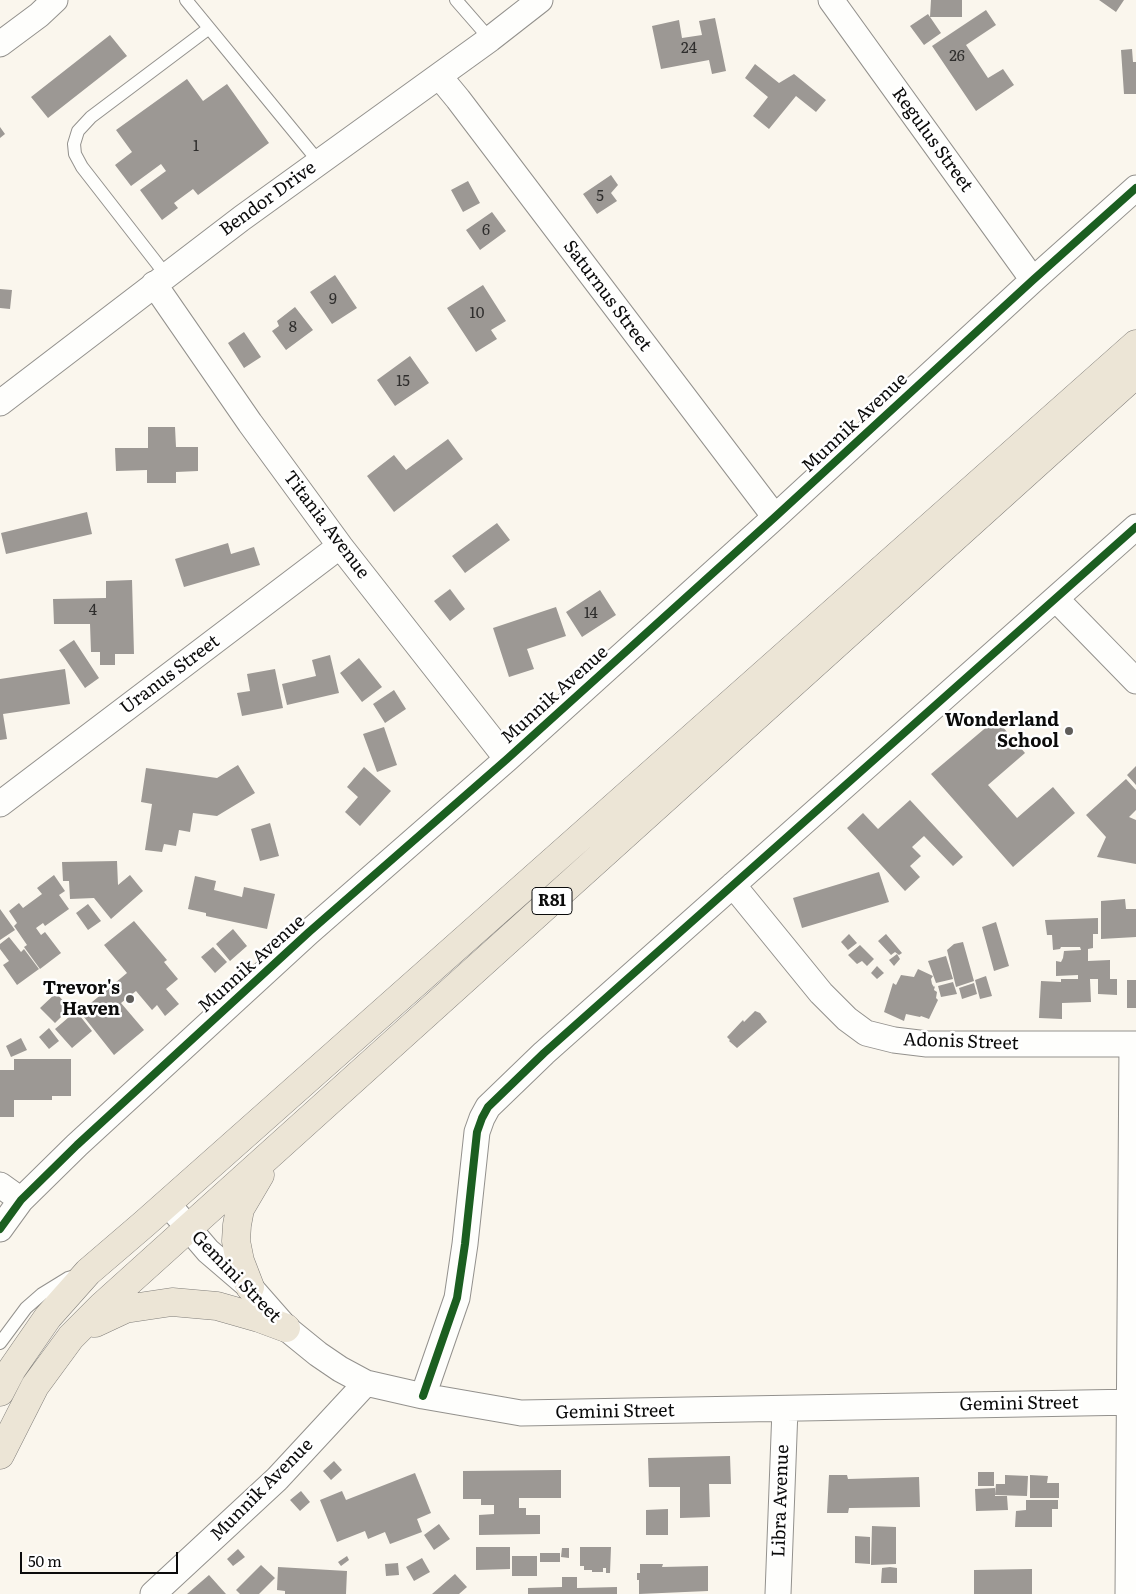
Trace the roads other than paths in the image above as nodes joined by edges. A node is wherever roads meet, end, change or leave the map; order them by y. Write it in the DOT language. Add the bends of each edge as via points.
graph roads {
  1 [pos="56,0"];
  2 [pos="186,0"];
  3 [pos="456,0"];
  4 [pos="540,0"];
  5 [pos="830,0"];
  6 [pos="208,29"];
  7 [pos="490,40"];
  8 [pos="0,44"];
  9 [pos="439,76"];
  10 [pos="319,162"];
  11 [pos="1136,188"];
  12 [pos="160,280"];
  13 [pos="1032,280"];
  14 [pos="1136,344"];
  15 [pos="1136,374"];
  16 [pos="0,403"];
  17 [pos="775,517"];
  18 [pos="1136,527"];
  19 [pos="340,546"];
  20 [pos="1056,599"];
  21 [pos="1136,682"];
  22 [pos="507,759"];
  23 [pos="0,804"];
  24 [pos="733,885"];
  25 [pos="1134,1044"];
  26 [pos="279,1147"];
  27 [pos="0,1185"];
  28 [pos="21,1200"];
  29 [pos="167,1204"];
  30 [pos="188,1228"];
  31 [pos="0,1229"];
  32 [pos="88,1272"];
  33 [pos="250,1287"];
  34 [pos="286,1328"];
  35 [pos="71,1337"];
  36 [pos="0,1343"];
  37 [pos="366,1383"];
  38 [pos="0,1392"];
  39 [pos="423,1396"];
  40 [pos="1133,1402"];
  41 [pos="785,1409"];
  42 [pos="0,1455"];
  43 [pos="153,1594"];
  44 [pos="778,1594"];
  45 [pos="1128,1594"];
  1 -- 8 [label="street"];
  2 -- 6 [label="lane"];
  3 -- 7 [label="lane"];
  4 -- 7 [label="street, Bendor Drive"];
  5 -- 13 [label="street, Regulus Street"];
  6 -- 10 [label="lane"];
  6 -- 12 [label="lane" via="91,117 78,131 74,144 82,167"];
  7 -- 9 [label="street, Bendor Drive"];
  9 -- 10 [label="street, Bendor Drive"];
  9 -- 17 [label="street, Saturnus Street"];
  10 -- 12 [label="street, Bendor Drive"];
  11 -- 13 [label="street, Munnik Avenue"];
  12 -- 16 [label="street, Bendor Drive"];
  12 -- 19 [label="street, Titania Avenue" via="250,423"];
  13 -- 17 [label="street, Munnik Avenue"];
  14 -- 29 [label="main road, R81"];
  15 -- 26 [label="main road, R81"];
  17 -- 22 [label="street, Munnik Avenue"];
  18 -- 20 [label="street"];
  19 -- 22 [label="street, Titania Avenue"];
  19 -- 23 [label="street, Uranus Street"];
  20 -- 21 [label="street"];
  20 -- 24 [label="street"];
  22 -- 28 [label="street, Munnik Avenue" via="309,932"];
  24 -- 25 [label="street, Adonis Street" via="821,992 866,1033 927,1044"];
  24 -- 39 [label="street" via="488,1107 477,1132 457,1298"];
  25 -- 40 [label="street"];
  26 -- 30 [label="main road, R81"];
  26 -- 33 [label="main road" via="247,1196 236,1225 240,1260"];
  27 -- 28 [label="street"];
  28 -- 31 [label="street, Munnik Avenue"];
  29 -- 30 [label="street, Gemini Street"];
  29 -- 32 [label="main road, R81"];
  30 -- 33 [label="street, Gemini Street" via="208,1251"];
  30 -- 35 [label="main road, R81"];
  32 -- 36 [label="lane" via="68,1278 42,1294 26,1308"];
  32 -- 38 [label="main road, R81" via="48,1317"];
  33 -- 34 [label="street, Gemini Street"];
  34 -- 35 [label="main road" via="226,1308 172,1302 110,1314"];
  34 -- 37 [label="street, Gemini Street" via="318,1354"];
  35 -- 42 [label="main road, R81" via="35,1386"];
  37 -- 39 [label="street, Gemini Street"];
  37 -- 43 [label="street, Munnik Avenue" via="277,1479"];
  39 -- 41 [label="street, Gemini Street" via="521,1413"];
  40 -- 41 [label="street, Gemini Street"];
  40 -- 45 [label="street"];
  41 -- 44 [label="street, Libra Avenue"];
}
